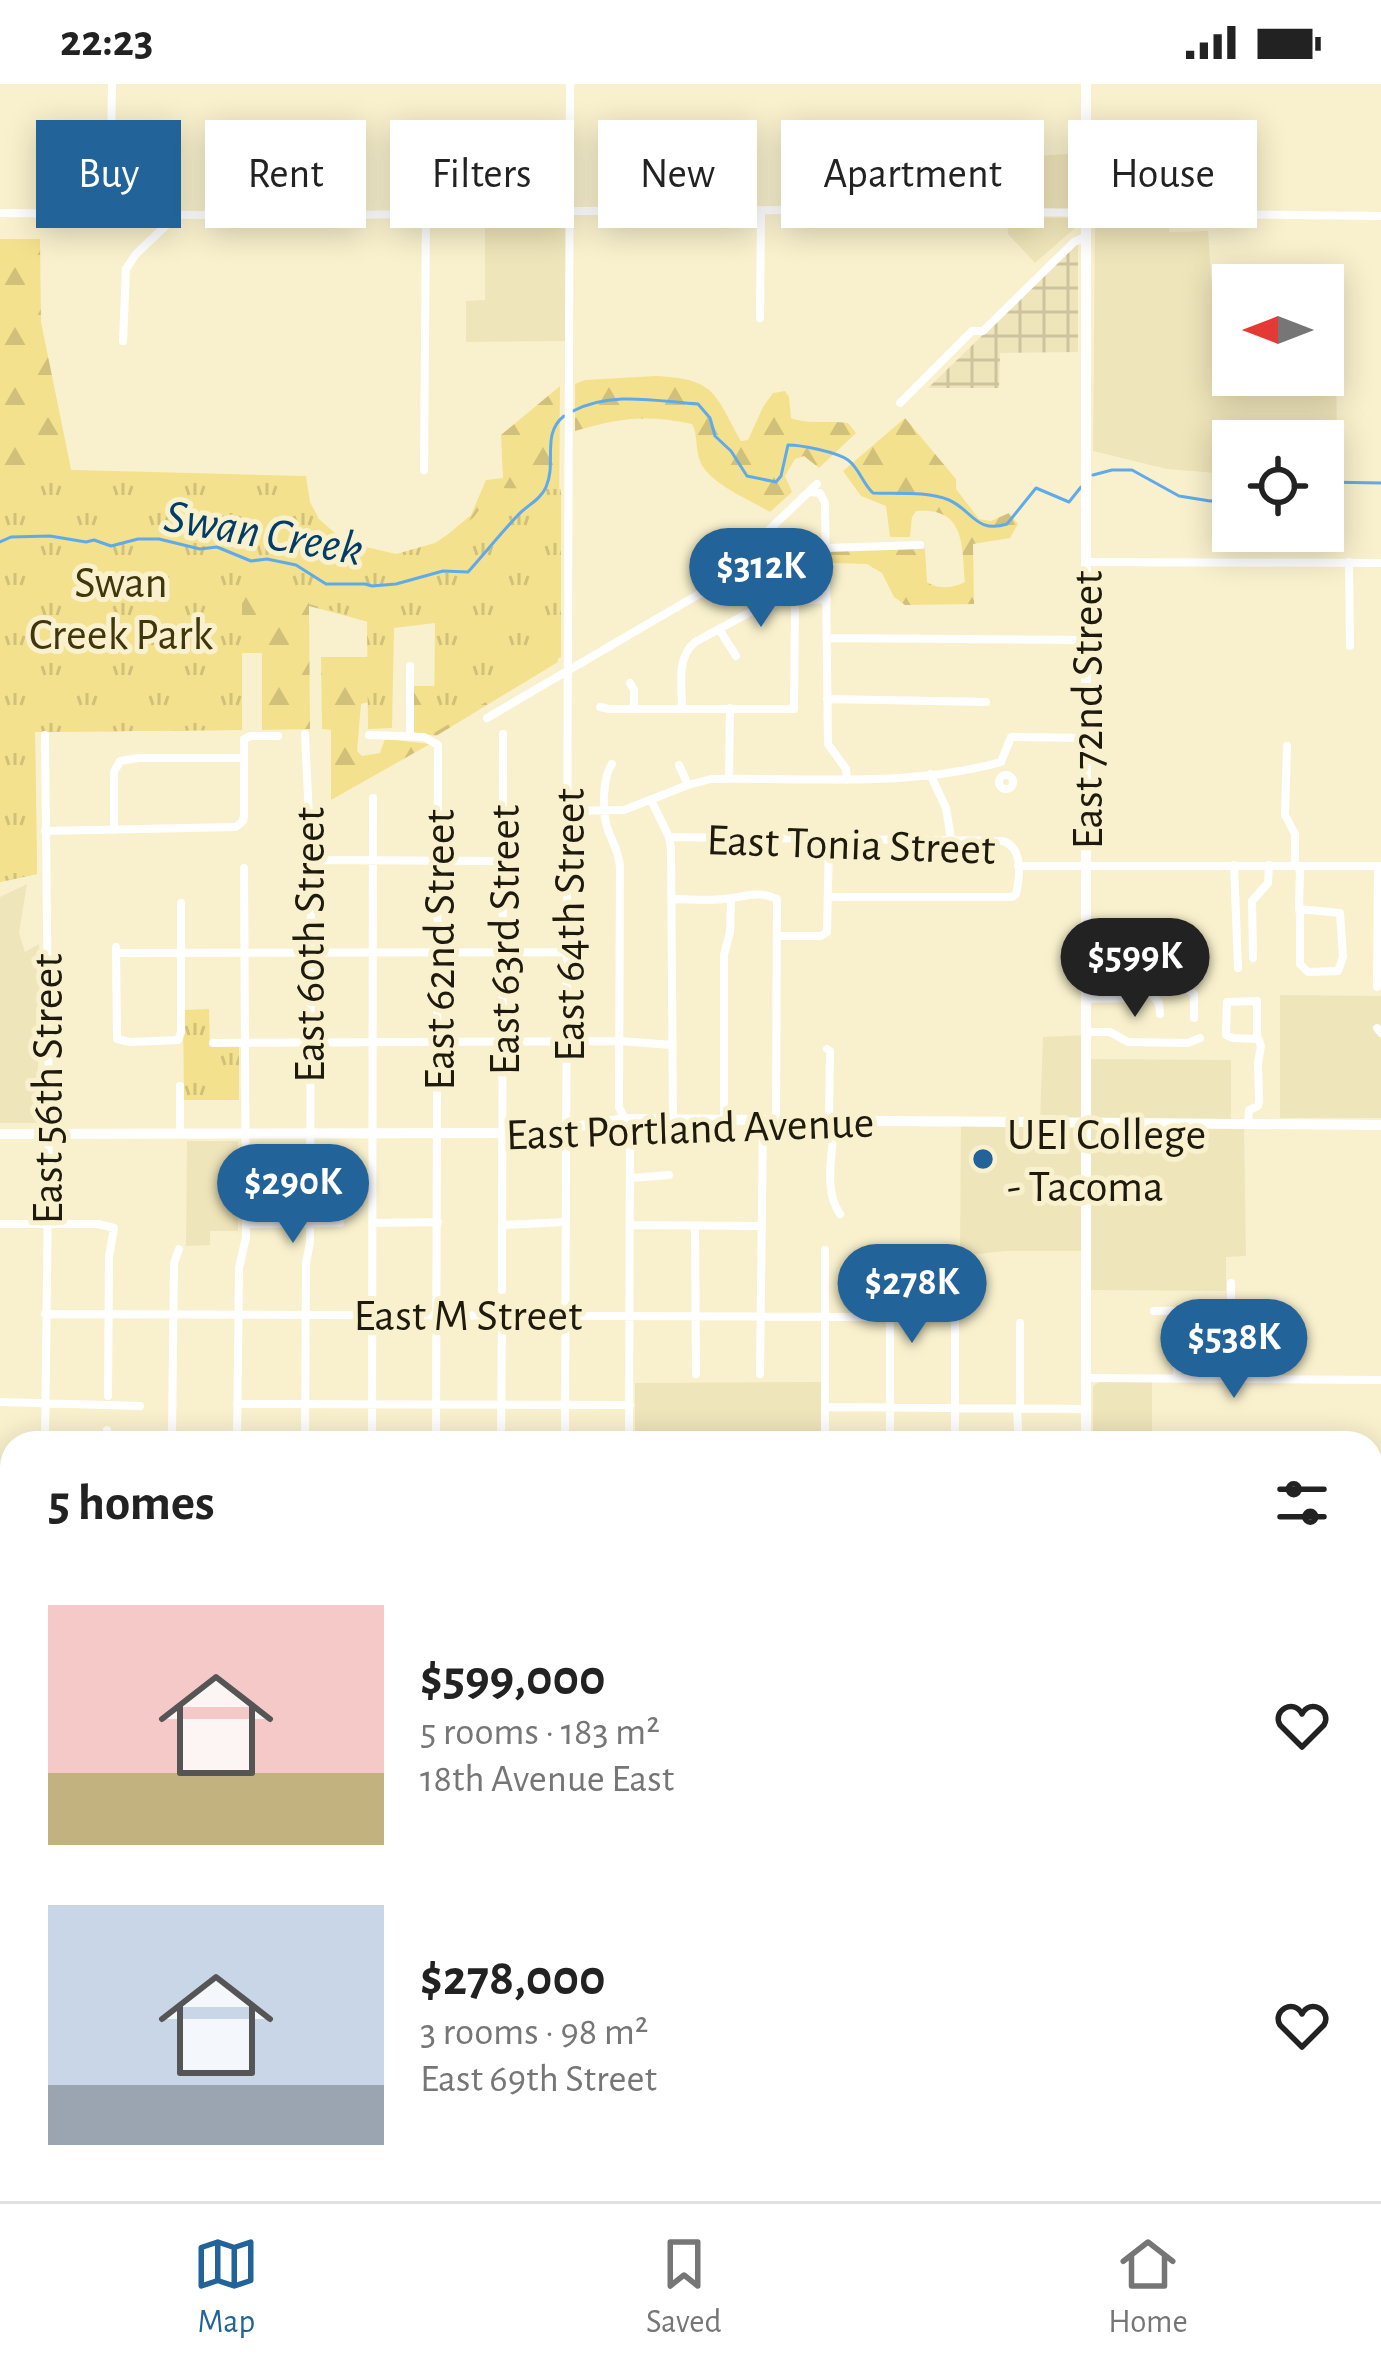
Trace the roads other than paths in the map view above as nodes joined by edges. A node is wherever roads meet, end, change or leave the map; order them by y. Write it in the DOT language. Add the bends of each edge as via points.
graph roads {
  1 [pos="112,84"];
  2 [pos="570,84"];
  3 [pos="1086,84"];
  4 [pos="111,120"];
  5 [pos="570,120"];
  6 [pos="1086,120"];
  7 [pos="574,211"];
  8 [pos="760,211"];
  9 [pos="0,213"];
  10 [pos="36,213"];
  11 [pos="390,213"];
  12 [pos="1068,213"];
  13 [pos="1257,215"];
  14 [pos="181,216"];
  15 [pos="1381,216"];
  16 [pos="163,228"];
  17 [pos="426,228"];
  18 [pos="570,228"];
  19 [pos="1085,228"];
  20 [pos="1085,237"];
  21 [pos="760,317"];
  22 [pos="123,340"];
  23 [pos="900,403"];
  24 [pos="424,470"];
  25 [pos="920,545"];
  26 [pos="827,548"];
  27 [pos="1086,562"];
  28 [pos="1349,562"];
  29 [pos="1381,562"];
  30 [pos="795,599"];
  31 [pos="826,599"];
  32 [pos="719,628"];
  33 [pos="828,638"];
  34 [pos="1086,640"];
  35 [pos="1349,646"];
  36 [pos="736,656"];
  37 [pos="410,666"];
  38 [pos="569,673"];
  39 [pos="630,682"];
  40 [pos="827,699"];
  41 [pos="986,702"];
  42 [pos="600,707"];
  43 [pos="682,708"];
  44 [pos="730,708"];
  45 [pos="634,709"];
  46 [pos="487,718"];
  47 [pos="305,734"];
  48 [pos="369,734"];
  49 [pos="503,734"];
  50 [pos="45,735"];
  51 [pos="410,735"];
  52 [pos="278,736"];
  53 [pos="1087,738"];
  54 [pos="1286,746"];
  55 [pos="243,758"];
  56 [pos="612,764"];
  57 [pos="998,764"];
  58 [pos="679,765"];
  59 [pos="930,774"];
  60 [pos="1003,776"];
  61 [pos="729,778"];
  62 [pos="848,780"];
  63 [pos="688,784"];
  64 [pos="373,798"];
  65 [pos="651,800"];
  66 [pos="568,811"];
  67 [pos="606,811"];
  68 [pos="114,830"];
  69 [pos="45,831"];
  70 [pos="669,837"];
  71 [pos="951,839"];
  72 [pos="829,840"];
  73 [pos="310,860"];
  74 [pos="373,860"];
  75 [pos="439,861"];
  76 [pos="503,861"];
  77 [pos="1234,865"];
  78 [pos="1269,865"];
  79 [pos="1295,865"];
  80 [pos="1018,866"];
  81 [pos="1087,866"];
  82 [pos="1380,866"];
  83 [pos="244,868"];
  84 [pos="828,897"];
  85 [pos="672,899"];
  86 [pos="730,899"];
  87 [pos="181,903"];
  88 [pos="1299,910"];
  89 [pos="777,936"];
  90 [pos="245,952"];
  91 [pos="310,952"];
  92 [pos="373,952"];
  93 [pos="439,952"];
  94 [pos="503,952"];
  95 [pos="568,952"];
  96 [pos="181,953"];
  97 [pos="1253,958"];
  98 [pos="1238,968"];
  99 [pos="1377,986"];
  100 [pos="1150,993"];
  101 [pos="1086,999"];
  102 [pos="1160,1014"];
  103 [pos="1194,1018"];
  104 [pos="1087,1032"];
  105 [pos="1200,1038"];
  106 [pos="1258,1039"];
  107 [pos="620,1041"];
  108 [pos="438,1042"];
  109 [pos="503,1042"];
  110 [pos="567,1042"];
  111 [pos="213,1043"];
  112 [pos="246,1043"];
  113 [pos="310,1043"];
  114 [pos="373,1043"];
  115 [pos="672,1045"];
  116 [pos="827,1048"];
  117 [pos="180,1086"];
  118 [pos="626,1119"];
  119 [pos="673,1120"];
  120 [pos="724,1121"];
  121 [pos="770,1121"];
  122 [pos="832,1121"];
  123 [pos="1087,1123"];
  124 [pos="1248,1124"];
  125 [pos="1381,1125"];
  126 [pos="566,1129"];
  127 [pos="372,1133"];
  128 [pos="437,1133"];
  129 [pos="502,1133"];
  130 [pos="180,1134"];
  131 [pos="308,1134"];
  132 [pos="0,1135"];
  133 [pos="49,1135"];
  134 [pos="245,1135"];
  135 [pos="669,1175"];
  136 [pos="631,1178"];
  137 [pos="840,1214"];
  138 [pos="437,1222"];
  139 [pos="566,1222"];
  140 [pos="340,1223"];
  141 [pos="372,1223"];
  142 [pos="0,1224"];
  143 [pos="246,1224"];
  144 [pos="309,1224"];
  145 [pos="47,1225"];
  146 [pos="502,1225"];
  147 [pos="631,1226"];
  148 [pos="695,1226"];
  149 [pos="762,1226"];
  150 [pos="179,1249"];
  151 [pos="825,1250"];
  152 [pos="890,1250"];
  153 [pos="1232,1282"];
  154 [pos="502,1290"];
  155 [pos="1154,1311"];
  156 [pos="1177,1311"];
  157 [pos="109,1313"];
  158 [pos="173,1313"];
  159 [pos="238,1313"];
  160 [pos="502,1313"];
  161 [pos="45,1314"];
  162 [pos="305,1314"];
  163 [pos="372,1314"];
  164 [pos="437,1314"];
  165 [pos="566,1314"];
  166 [pos="630,1314"];
  167 [pos="695,1314"];
  168 [pos="760,1314"];
  169 [pos="826,1315"];
  170 [pos="890,1316"];
  171 [pos="955,1319"];
  172 [pos="1020,1323"];
  173 [pos="760,1373"];
  174 [pos="696,1374"];
  175 [pos="1086,1378"];
  176 [pos="1177,1378"];
  177 [pos="1381,1380"];
  178 [pos="108,1396"];
  179 [pos="0,1402"];
  180 [pos="502,1403"];
  181 [pos="45,1404"];
  182 [pos="238,1404"];
  183 [pos="305,1404"];
  184 [pos="372,1404"];
  185 [pos="436,1404"];
  186 [pos="565,1404"];
  187 [pos="629,1405"];
  188 [pos="140,1406"];
  189 [pos="825,1407"];
  190 [pos="890,1408"];
  191 [pos="955,1408"];
  192 [pos="1019,1408"];
  193 [pos="1086,1409"];
  194 [pos="45,1431"];
  195 [pos="172,1431"];
  196 [pos="237,1431"];
  197 [pos="304,1431"];
  198 [pos="372,1431"];
  199 [pos="436,1431"];
  200 [pos="501,1431"];
  201 [pos="565,1431"];
  202 [pos="629,1431"];
  203 [pos="825,1431"];
  204 [pos="890,1431"];
  205 [pos="955,1431"];
  206 [pos="1019,1431"];
  207 [pos="1086,1431"];
  1 -- 4 [label="street"];
  2 -- 5 [label="street, East 64th Street"];
  3 -- 6 [label="main road, East 72nd Street"];
  7 -- 8 [label="street"];
  8 -- 12 [label="street"];
  8 -- 21 [label="street"];
  9 -- 10 [label="street"];
  11 -- 14 [label="street"];
  13 -- 15 [label="street"];
  16 -- 22 [label="street" via="126,269"];
  17 -- 24 [label="street"];
  18 -- 38 [label="street, East 64th Street"];
  19 -- 20 [label="main road, East 72nd Street"];
  20 -- 23 [label="street"];
  20 -- 27 [label="main road, East 72nd Street"];
  25 -- 26 [label="street"];
  26 -- 31 [label="street"];
  26 -- 38 [label="street" via="824,498 813,488 706,590"];
  27 -- 28 [label="street"];
  27 -- 34 [label="main road, East 72nd Street"];
  28 -- 29 [label="street"];
  28 -- 35 [label="street"];
  30 -- 31 [label="street"];
  30 -- 32 [label="street" via="761,605"];
  30 -- 44 [label="street" via="794,709"];
  31 -- 33 [label="street"];
  32 -- 36 [label="street"];
  32 -- 43 [label="street" via="686,650"];
  33 -- 34 [label="street"];
  33 -- 40 [label="street"];
  34 -- 53 [label="main road, East 72nd Street"];
  37 -- 51 [label="street"];
  38 -- 46 [label="street"];
  38 -- 66 [label="street, East 64th Street"];
  39 -- 45 [label="street"];
  40 -- 41 [label="street"];
  40 -- 62 [label="street" via="828,744"];
  42 -- 45 [label="street"];
  43 -- 44 [label="street"];
  43 -- 45 [label="street"];
  44 -- 61 [label="street"];
  47 -- 73 [label="street, East 60th Street"];
  48 -- 51 [label="street"];
  49 -- 76 [label="street, East 63rd Street"];
  50 -- 69 [label="street, East 56th Street"];
  51 -- 75 [label="street, East 62nd Street" via="438,745"];
  52 -- 55 [label="street" via="247,737"];
  53 -- 57 [label="street" via="1009,738"];
  53 -- 81 [label="main road, East 72nd Street"];
  54 -- 79 [label="street" via="1285,815"];
  55 -- 68 [label="street" via="240,824"];
  55 -- 68 [label="street" via="119,760"];
  56 -- 67 [label="street"];
  57 -- 59 [label="street"];
  57 -- 60 [label="street"];
  58 -- 63 [label="street"];
  59 -- 62 [label="street"];
  59 -- 71 [label="street"];
  61 -- 62 [label="street"];
  61 -- 63 [label="street"];
  63 -- 65 [label="street"];
  64 -- 74 [label="street"];
  65 -- 67 [label="street"];
  65 -- 70 [label="street"];
  66 -- 67 [label="street"];
  66 -- 95 [label="street, East 64th Street"];
  67 -- 107 [label="street" via="620,867"];
  68 -- 69 [label="street"];
  69 -- 133 [label="street, East 56th Street"];
  70 -- 72 [label="street, East Tonia Street"];
  70 -- 85 [label="street"];
  71 -- 72 [label="street, East Tonia Street"];
  71 -- 80 [label="street, East Tonia Street" via="1007,842"];
  72 -- 84 [label="street"];
  73 -- 74 [label="street"];
  73 -- 91 [label="street, East 60th Street"];
  74 -- 75 [label="street"];
  74 -- 92 [label="street"];
  75 -- 76 [label="street"];
  75 -- 93 [label="street, East 62nd Street"];
  76 -- 94 [label="street, East 63rd Street"];
  77 -- 78 [label="street"];
  77 -- 81 [label="street"];
  77 -- 98 [label="street"];
  78 -- 79 [label="street"];
  78 -- 97 [label="street" via="1267,887 1252,902"];
  79 -- 82 [label="street"];
  79 -- 88 [label="street"];
  80 -- 81 [label="street"];
  80 -- 84 [label="street" via="1012,897"];
  81 -- 101 [label="main road, East 72nd Street"];
  82 -- 99 [label="street"];
  83 -- 90 [label="street"];
  84 -- 89 [label="street" via="825,934"];
  85 -- 86 [label="street"];
  85 -- 115 [label="street"];
  86 -- 89 [label="street" via="777,898"];
  86 -- 120 [label="street"];
  87 -- 96 [label="street"];
  88 -- 88 [label="street" via="1340,913 1338,971 1303,969"];
  89 -- 121 [label="street"];
  90 -- 91 [label="street"];
  90 -- 96 [label="street"];
  90 -- 112 [label="street"];
  91 -- 92 [label="street"];
  91 -- 113 [label="street, East 60th Street"];
  92 -- 93 [label="street"];
  92 -- 114 [label="street"];
  93 -- 94 [label="street"];
  93 -- 108 [label="street, East 62nd Street"];
  94 -- 95 [label="street"];
  94 -- 109 [label="street, East 63rd Street"];
  95 -- 110 [label="street, East 64th Street"];
  96 -- 96 [label="street" via="178,1040 118,1040 116,950"];
  100 -- 101 [label="street"];
  100 -- 102 [label="street"];
  100 -- 103 [label="street" via="1191,991"];
  101 -- 104 [label="main road, East 72nd Street"];
  104 -- 105 [label="street" via="1128,1042"];
  104 -- 123 [label="main road, East 72nd Street"];
  106 -- 106 [label="street" via="1226,1035 1227,1002 1258,1000"];
  106 -- 124 [label="street" via="1259,1101"];
  107 -- 110 [label="street"];
  107 -- 115 [label="street"];
  107 -- 118 [label="street" via="619,1108"];
  108 -- 109 [label="street"];
  108 -- 114 [label="street"];
  108 -- 128 [label="street, East 62nd Street"];
  109 -- 110 [label="street"];
  109 -- 129 [label="street, East 63rd Street"];
  110 -- 126 [label="street, East 64th Street"];
  111 -- 112 [label="street"];
  112 -- 113 [label="street"];
  112 -- 134 [label="street"];
  113 -- 114 [label="street"];
  113 -- 131 [label="street, East 60th Street"];
  114 -- 127 [label="street"];
  115 -- 119 [label="street"];
  116 -- 122 [label="street"];
  117 -- 130 [label="street"];
  118 -- 119 [label="main road, East Portland Avenue"];
  118 -- 126 [label="main road, East Portland Avenue"];
  118 -- 136 [label="street"];
  119 -- 120 [label="main road, East Portland Avenue"];
  120 -- 121 [label="main road, East Portland Avenue"];
  121 -- 122 [label="main road, East Portland Avenue"];
  121 -- 149 [label="street"];
  122 -- 123 [label="main road, East Portland Avenue"];
  122 -- 137 [label="street" via="832,1201"];
  123 -- 124 [label="main road, East Portland Avenue"];
  123 -- 175 [label="main road, East 72nd Street"];
  124 -- 125 [label="main road, East Portland Avenue"];
  126 -- 129 [label="main road, East Portland Avenue"];
  126 -- 139 [label="street, East 64th Street"];
  127 -- 128 [label="main road, East Portland Avenue"];
  127 -- 131 [label="main road, East Portland Avenue"];
  127 -- 141 [label="street"];
  128 -- 129 [label="main road, East Portland Avenue"];
  128 -- 138 [label="street, East 62nd Street"];
  129 -- 146 [label="street, East 63rd Street"];
  130 -- 133 [label="main road, East Portland Avenue"];
  130 -- 134 [label="main road, East Portland Avenue"];
  131 -- 134 [label="main road, East Portland Avenue"];
  131 -- 144 [label="street, East 60th Street"];
  132 -- 133 [label="main road, East Portland Avenue"];
  133 -- 145 [label="street, East 56th Street"];
  134 -- 143 [label="street"];
  135 -- 136 [label="street"];
  136 -- 147 [label="street"];
  138 -- 141 [label="street"];
  138 -- 164 [label="street, East 62nd Street"];
  139 -- 146 [label="street"];
  139 -- 165 [label="street, East 64th Street"];
  140 -- 144 [label="street"];
  141 -- 163 [label="street"];
  142 -- 145 [label="street"];
  143 -- 144 [label="street"];
  143 -- 159 [label="street"];
  144 -- 162 [label="street, East 60th Street"];
  145 -- 157 [label="street" via="115,1230"];
  145 -- 161 [label="street, East 56th Street"];
  146 -- 154 [label="street, East 63rd Street"];
  147 -- 148 [label="street"];
  147 -- 166 [label="street"];
  148 -- 149 [label="street"];
  148 -- 167 [label="street"];
  149 -- 168 [label="street"];
  150 -- 158 [label="street"];
  151 -- 169 [label="street"];
  152 -- 170 [label="street"];
  153 -- 156 [label="street" via="1228,1310"];
  155 -- 156 [label="street"];
  156 -- 176 [label="street"];
  157 -- 158 [label="street, East M Street"];
  157 -- 161 [label="street, East M Street"];
  157 -- 178 [label="street"];
  158 -- 159 [label="street, East M Street"];
  158 -- 195 [label="street"];
  159 -- 162 [label="street, East M Street"];
  159 -- 182 [label="street"];
  160 -- 164 [label="street, East M Street"];
  160 -- 165 [label="street, East M Street"];
  160 -- 180 [label="street"];
  161 -- 181 [label="street, East 56th Street"];
  162 -- 163 [label="street, East M Street"];
  162 -- 183 [label="street, East 60th Street"];
  163 -- 164 [label="street, East M Street"];
  163 -- 184 [label="street"];
  164 -- 185 [label="street, East 62nd Street"];
  165 -- 166 [label="street, East M Street"];
  165 -- 186 [label="street, East 64th Street"];
  166 -- 167 [label="street, East M Street"];
  166 -- 187 [label="street"];
  167 -- 168 [label="street, East M Street"];
  167 -- 174 [label="street"];
  168 -- 169 [label="street, East M Street"];
  168 -- 173 [label="street"];
  169 -- 170 [label="street, East M Street"];
  169 -- 189 [label="street"];
  170 -- 190 [label="street"];
  171 -- 191 [label="street"];
  172 -- 192 [label="street"];
  175 -- 176 [label="street"];
  175 -- 193 [label="main road, East 72nd Street"];
  176 -- 177 [label="street"];
  179 -- 181 [label="street"];
  180 -- 185 [label="street"];
  180 -- 186 [label="street"];
  180 -- 200 [label="street"];
  181 -- 188 [label="street"];
  181 -- 194 [label="street, East 56th Street"];
  182 -- 183 [label="street"];
  182 -- 196 [label="street"];
  183 -- 184 [label="street"];
  183 -- 197 [label="street, East 60th Street"];
  184 -- 185 [label="street"];
  184 -- 198 [label="street"];
  185 -- 199 [label="street, East 62nd Street"];
  186 -- 187 [label="street"];
  186 -- 201 [label="street, East 64th Street"];
  187 -- 202 [label="street"];
  189 -- 190 [label="street"];
  189 -- 203 [label="street"];
  190 -- 191 [label="street"];
  190 -- 204 [label="street"];
  191 -- 192 [label="street"];
  191 -- 205 [label="street"];
  192 -- 193 [label="street"];
  192 -- 206 [label="street"];
  193 -- 207 [label="main road, East 72nd Street"];
}
